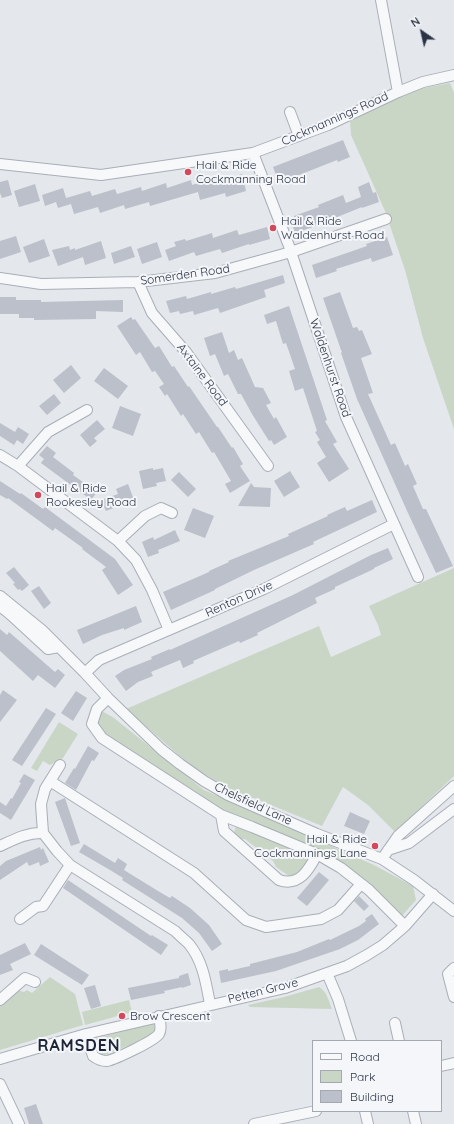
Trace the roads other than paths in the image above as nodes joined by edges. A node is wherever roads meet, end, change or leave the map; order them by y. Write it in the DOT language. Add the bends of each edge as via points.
graph roads {
  1 [pos="381,0"];
  2 [pos="454,75"];
  3 [pos="398,92"];
  4 [pos="290,112"];
  5 [pos="299,136"];
  6 [pos="253,153"];
  7 [pos="0,164"];
  8 [pos="386,219"];
  9 [pos="291,252"];
  10 [pos="0,278"];
  11 [pos="138,282"];
  12 [pos="87,410"];
  13 [pos="0,455"];
  14 [pos="18,466"];
  15 [pos="268,466"];
  16 [pos="172,513"];
  17 [pos="394,524"];
  18 [pos="118,541"];
  19 [pos="418,577"];
  20 [pos="0,596"];
  21 [pos="0,606"];
  22 [pos="169,630"];
  23 [pos="59,647"];
  24 [pos="85,673"];
  25 [pos="108,698"];
  26 [pos="60,765"];
  27 [pos="50,781"];
  28 [pos="454,786"];
  29 [pos="454,809"];
  30 [pos="221,815"];
  31 [pos="43,833"];
  32 [pos="0,846"];
  33 [pos="388,850"];
  34 [pos="317,854"];
  35 [pos="382,859"];
  36 [pos="70,865"];
  37 [pos="361,884"];
  38 [pos="433,894"];
  39 [pos="454,911"];
  40 [pos="20,919"];
  41 [pos="405,926"];
  42 [pos="451,971"];
  43 [pos="327,973"];
  44 [pos="35,982"];
  45 [pos="454,997"];
  46 [pos="0,1000"];
  47 [pos="210,1004"];
  48 [pos="159,1016"];
  49 [pos="395,1023"];
  50 [pos="86,1034"];
  51 [pos="351,1040"];
  52 [pos="399,1040"];
  53 [pos="0,1059"];
  54 [pos="454,1063"];
  55 [pos="442,1066"];
  56 [pos="0,1084"];
  57 [pos="312,1112"];
  58 [pos="365,1112"];
  59 [pos="413,1112"];
  60 [pos="19,1124"];
  61 [pos="254,1124"];
  62 [pos="368,1124"];
  63 [pos="416,1124"];
  1 -- 3 [label="street"];
  2 -- 3 [label="street, Cockmannings Road" via="423,82"];
  3 -- 5 [label="street, Cockmannings Road"];
  4 -- 5 [label="street"];
  5 -- 6 [label="street, Cockmannings Road"];
  6 -- 7 [label="street, Cockmannings Road" via="101,175"];
  6 -- 9 [label="street, Waldenhurst Road"];
  8 -- 9 [label="street, Somerden Road"];
  9 -- 11 [label="street, Somerden Road" via="215,273"];
  9 -- 17 [label="street, Waldenhurst Road" via="346,417"];
  10 -- 11 [label="street, Somerden Road" via="41,284"];
  11 -- 15 [label="street, Axtaine Road" via="152,313 186,352"];
  12 -- 14 [label="street" via="48,432"];
  13 -- 14 [label="street"];
  14 -- 18 [label="street"];
  16 -- 18 [label="street" via="160,504"];
  17 -- 19 [label="street, Waldenhurst Road"];
  17 -- 22 [label="street, Renton Drive" via="264,589"];
  18 -- 22 [label="street" via="136,560"];
  20 -- 23 [label="street, Chelsfield Lane" via="32,621"];
  21 -- 23 [label="street" via="48,649"];
  22 -- 24 [label="street, Renton Drive" via="100,660"];
  23 -- 24 [label="street, Chelsfield Lane"];
  24 -- 25 [label="street, Chelsfield Lane"];
  25 -- 30 [label="street, Chelsfield Lane" via="97,709 92,724 102,738"];
  25 -- 35 [label="street, Chelsfield Lane" via="161,749 204,781 228,795"];
  26 -- 27 [label="street"];
  27 -- 31 [label="street" via="41,804"];
  27 -- 37 [label="street" via="194,873 246,920 266,928 321,919 338,910"];
  28 -- 33 [label="street" via="398,836"];
  29 -- 33 [label="street" via="409,843"];
  30 -- 34 [label="street, Chelsfield Lane"];
  30 -- 34 [label="street, Chelsfield Lane" via="224,830 279,880 287,883 300,878"];
  31 -- 32 [label="street" via="36,832"];
  31 -- 36 [label="street"];
  33 -- 35 [label="street"];
  34 -- 37 [label="street, Chelsfield Lane"];
  35 -- 38 [label="street, Chelsfield Lane"];
  36 -- 40 [label="street" via="43,906 36,907"];
  36 -- 47 [label="street" via="175,931 189,944 203,970"];
  37 -- 41 [label="street, Chelsfield Lane"];
  38 -- 39 [label="street, Chelsfield Lane"];
  38 -- 41 [label="street, Petten Grove"];
  41 -- 43 [label="street, Petten Grove" via="367,955"];
  42 -- 45 [label="street"];
  43 -- 47 [label="street, Petten Grove" via="285,988"];
  43 -- 51 [label="street"];
  44 -- 46 [label="street" via="25,978"];
  47 -- 48 [label="street, Petten Grove"];
  48 -- 50 [label="street, Petten Grove"];
  48 -- 50 [label="street" via="159,1035 142,1046 108,1060 99,1061 92,1056"];
  49 -- 52 [label="street"];
  50 -- 53 [label="street, Petten Grove"];
  54 -- 55 [label="street"];
  56 -- 60 [label="street"];
  57 -- 61 [label="street"];
  58 -- 62 [label="street"];
  59 -- 63 [label="street"];
}
